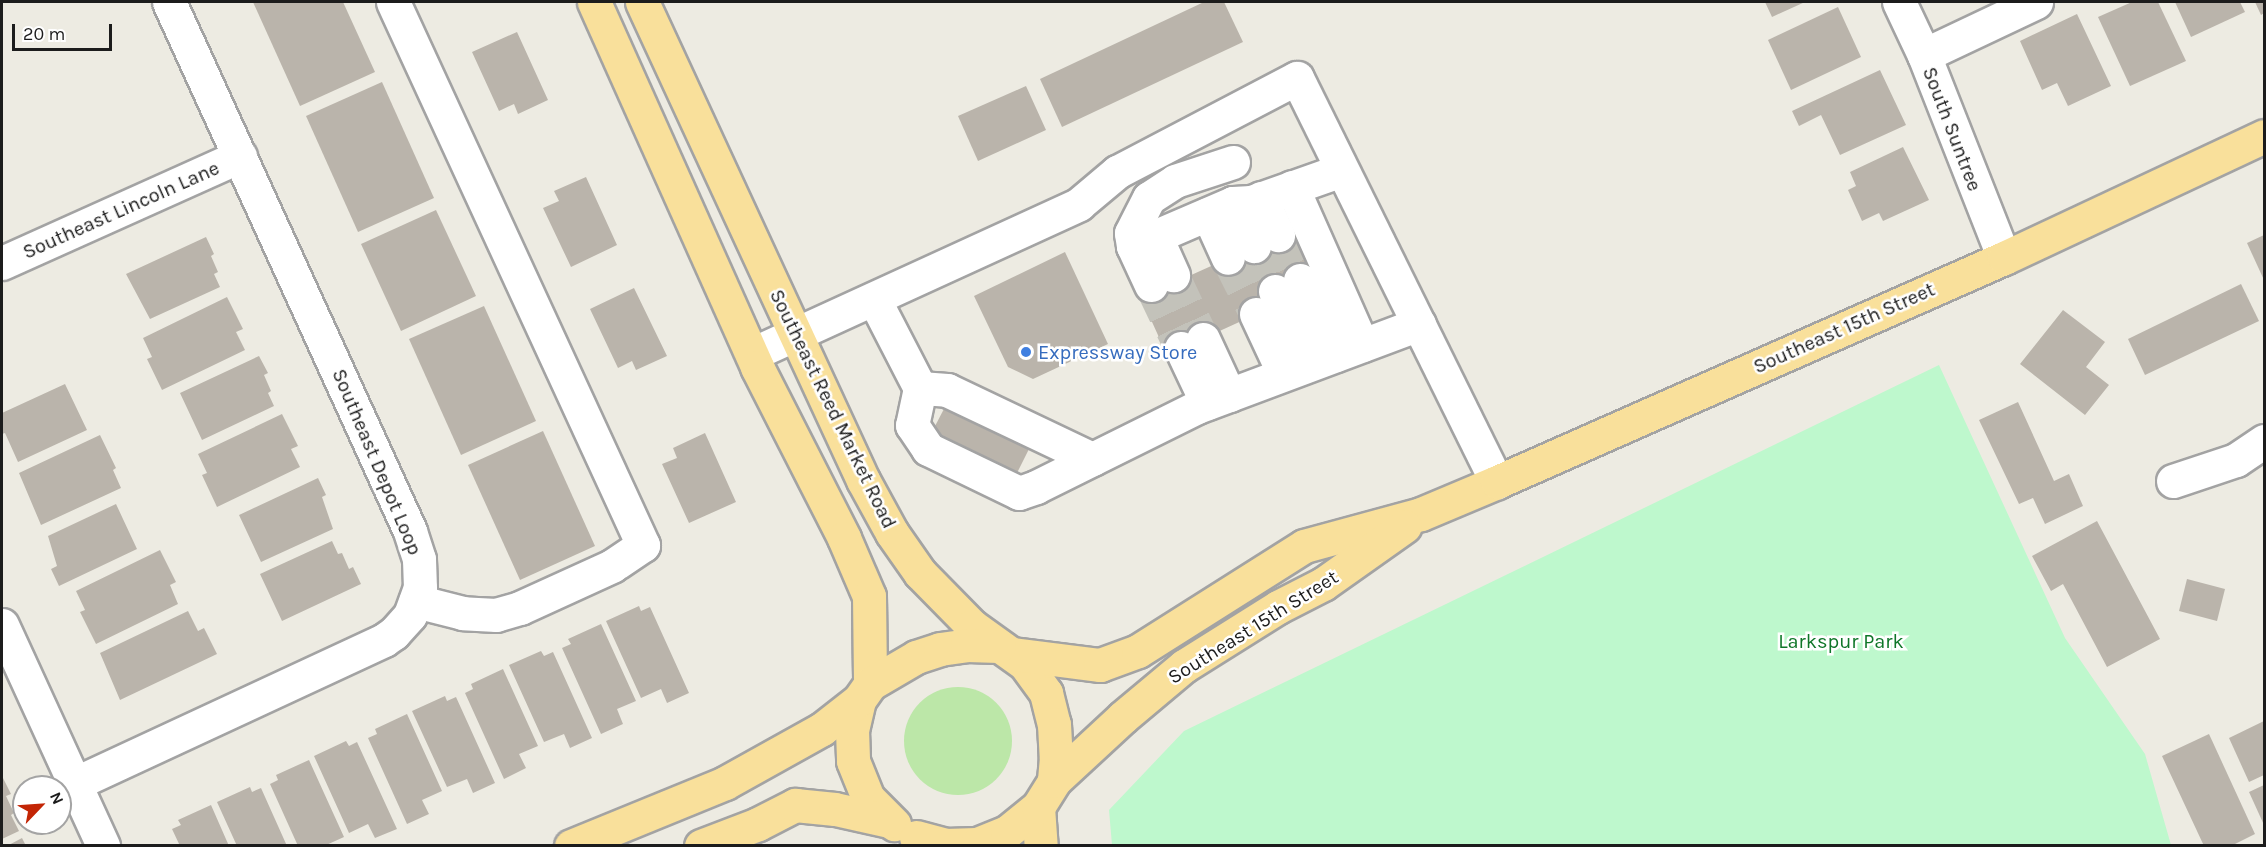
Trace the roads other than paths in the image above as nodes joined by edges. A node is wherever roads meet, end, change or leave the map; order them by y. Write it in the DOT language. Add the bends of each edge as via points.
graph roads {
  1 [pos="169,2"];
  2 [pos="393,2"];
  3 [pos="594,2"];
  4 [pos="642,2"];
  5 [pos="1899,2"];
  6 [pos="2036,2"];
  7 [pos="1924,56"];
  8 [pos="1214,121"];
  9 [pos="2265,136"];
  10 [pos="240,156"];
  11 [pos="1233,162"];
  12 [pos="1342,170"];
  13 [pos="1292,187"];
  14 [pos="1238,204"];
  15 [pos="1144,242"];
  16 [pos="2004,258"];
  17 [pos="2,263"];
  18 [pos="1162,280"];
  19 [pos="874,299"];
  20 [pos="1419,324"];
  21 [pos="796,333"];
  22 [pos="1192,344"];
  23 [pos="752,354"];
  24 [pos="1323,360"];
  25 [pos="920,388"];
  26 [pos="1218,399"];
  27 [pos="2265,441"];
  28 [pos="1092,459"];
  29 [pos="2173,481"];
  30 [pos="1497,482"];
  31 [pos="1421,514"];
  32 [pos="416,601"];
  33 [pos="2,625"];
  34 [pos="1006,650"];
  35 [pos="864,692"];
  36 [pos="74,784"];
  37 [pos="1046,794"];
  38 [pos="910,835"];
  39 [pos="103,846"];
  40 [pos="571,846"];
  41 [pos="701,846"];
  42 [pos="1041,846"];
  1 -- 10 [label="street, Southeast Depot Loop"];
  2 -- 32 [label="street" via="643,545 612,566 506,612 482,615"];
  3 -- 23 [label="main road"];
  4 -- 21 [label="main road, Southeast Reed Market Road"];
  5 -- 7 [label="street, South Suntree"];
  6 -- 7 [label="street"];
  7 -- 16 [label="street, South Suntree"];
  8 -- 11 [label="street"];
  8 -- 12 [label="street" via="1297,78"];
  8 -- 19 [label="street" via="1117,172 1079,204"];
  9 -- 16 [label="main road, Southeast 15th Street"];
  10 -- 17 [label="street, Southeast Lincoln Lane"];
  10 -- 32 [label="street, Southeast Depot Loop" via="410,531 421,573"];
  11 -- 14 [label="street"];
  11 -- 15 [label="street" via="1175,181 1149,198 1131,233"];
  12 -- 13 [label="street"];
  12 -- 20 [label="street"];
  13 -- 14 [label="street"];
  13 -- 24 [label="street"];
  14 -- 14 [label="street" via="1254,246"];
  14 -- 15 [label="street"];
  15 -- 18 [label="street"];
  16 -- 30 [label="main road, Southeast 15th Street"];
  19 -- 21 [label="street"];
  19 -- 25 [label="street"];
  20 -- 24 [label="street"];
  20 -- 30 [label="street"];
  21 -- 23 [label="street"];
  21 -- 34 [label="main road, Southeast Reed Market Road" via="863,480 892,533 927,580 972,626"];
  22 -- 26 [label="street"];
  23 -- 35 [label="main road" via="869,596"];
  24 -- 24 [label="street" via="1277,295"];
  24 -- 26 [label="street"];
  25 -- 28 [label="street" via="947,390"];
  25 -- 28 [label="street" via="912,425 928,449 1019,493"];
  26 -- 28 [label="street"];
  27 -- 29 [label="street" via="2236,460"];
  30 -- 31 [label="main road, Southeast 15th Street"];
  31 -- 34 [label="main road, Southeast 15th Street" via="1304,546 1138,651 1100,665"];
  31 -- 37 [label="main road, Southeast 15th Street" via="1323,584 1278,607 1184,666 1123,717"];
  32 -- 36 [label="street, Southeast Depot Loop" via="402,625 384,640"];
  33 -- 36 [label="street"];
  34 -- 35 [label="main road, Southeast 15th Street" via="967,645 940,649 916,657"];
  34 -- 37 [label="main road, Southeast Reed Market Road" via="1025,664 1046,693 1054,724 1056,757"];
  35 -- 38 [label="main road" via="852,730 853,761 868,798"];
  35 -- 40 [label="main road, Southeast 15th Street" via="822,729 725,783"];
  36 -- 39 [label="street"];
  37 -- 38 [label="main road, Southeast 15th Street" via="1007,832 977,844 945,845"];
  37 -- 42 [label="main road, Southeast Reed Market Road"];
  38 -- 41 [label="main road, Southeast 15th Street" via="835,808 795,805"];
}
